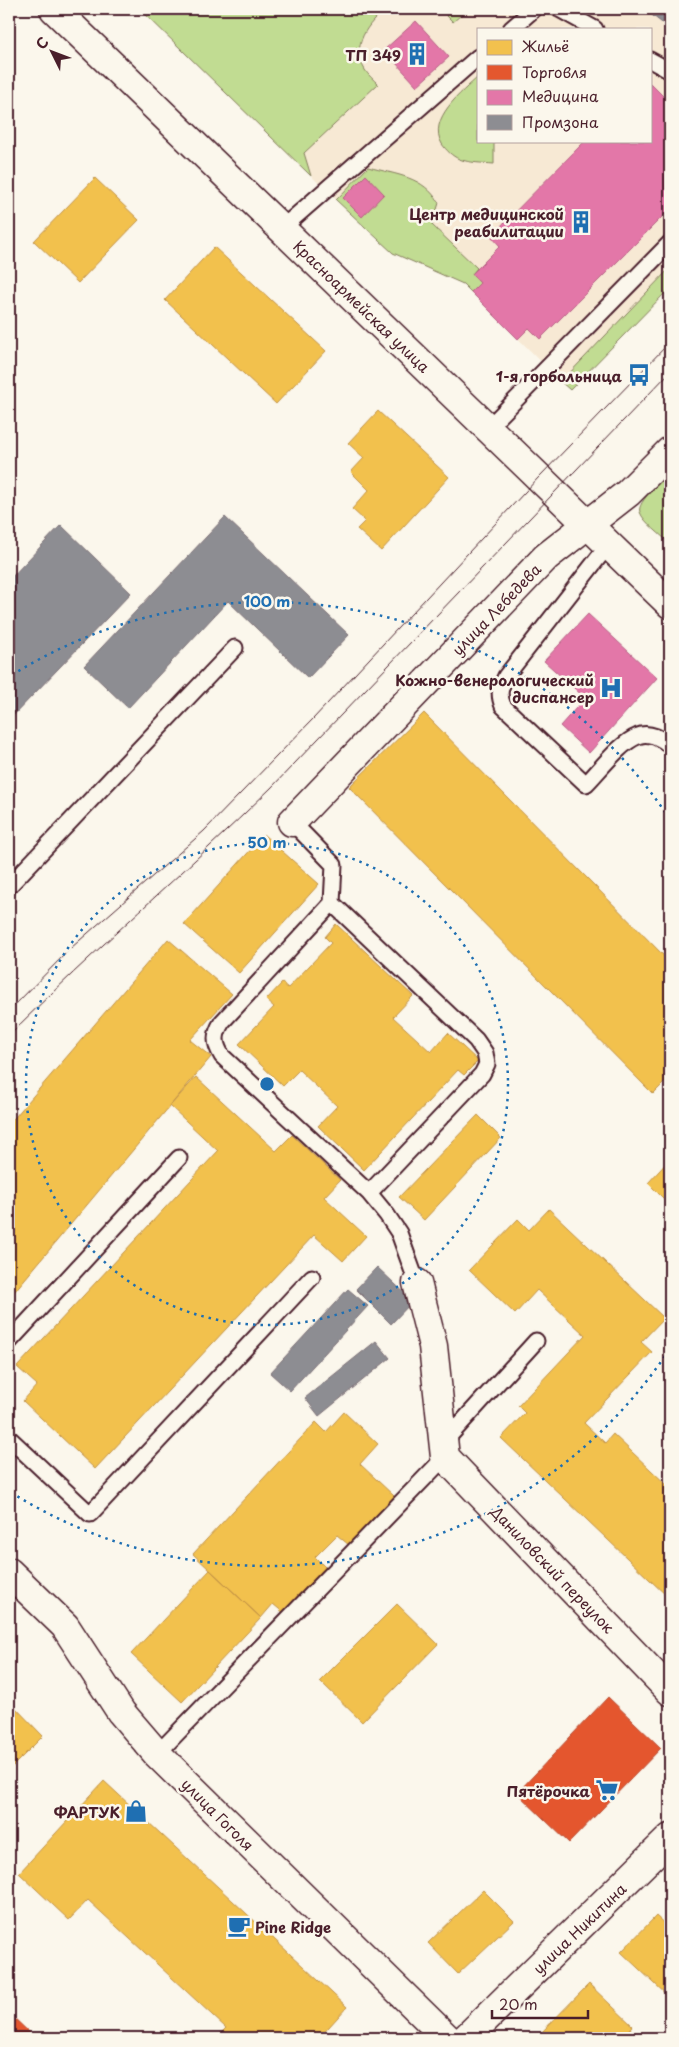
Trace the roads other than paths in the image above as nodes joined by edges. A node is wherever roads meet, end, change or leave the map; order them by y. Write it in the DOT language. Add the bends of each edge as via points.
graph roads {
  1 [pos="54,9"];
  2 [pos="534,9"];
  3 [pos="559,9"];
  4 [pos="512,28"];
  5 [pos="593,28"];
  6 [pos="477,59"];
  7 [pos="652,61"];
  8 [pos="670,71"];
  9 [pos="281,229"];
  10 [pos="670,243"];
  11 [pos="487,429"];
  12 [pos="670,451"];
  13 [pos="588,524"];
  14 [pos="609,544"];
  15 [pos="670,604"];
  16 [pos="235,648"];
  17 [pos="670,746"];
  18 [pos="292,822"];
  19 [pos="9,886"];
  20 [pos="332,903"];
  21 [pos="179,1158"];
  22 [pos="370,1193"];
  23 [pos="312,1277"];
  24 [pos="418,1283"];
  25 [pos="536,1341"];
  26 [pos="9,1342"];
  27 [pos="9,1438"];
  28 [pos="444,1450"];
  29 [pos="9,1572"];
  30 [pos="670,1692"];
  31 [pos="157,1754"];
  32 [pos="670,1838"];
  33 [pos="447,2038"];
  34 [pos="466,2038"];
  1 -- 9 [label="street, Красноармейская улица"];
  2 -- 4 [label="lane"];
  3 -- 5 [label="lane"];
  6 -- 9 [label="lane"];
  7 -- 8 [label="lane"];
  9 -- 11 [label="street, Красноармейская улица"];
  10 -- 11 [label="lane"];
  11 -- 13 [label="street, Красноармейская улица"];
  12 -- 13 [label="street, улица Лебедева" via="628,493"];
  13 -- 14 [label="street, Красноармейская улица"];
  13 -- 18 [label="street, улица Лебедева" via="546,557"];
  14 -- 15 [label="street, Красноармейская улица"];
  14 -- 17 [label="lane" via="506,676 499,695 503,706 586,784 626,743 640,735 654,736"];
  16 -- 19 [label="lane"];
  18 -- 20 [label="lane" via="334,865"];
  20 -- 22 [label="lane" via="476,1040 485,1053 487,1064 482,1074"];
  20 -- 22 [label="lane" via="222,1022 215,1035 222,1056"];
  21 -- 26 [label="lane"];
  22 -- 24 [label="lane" via="400,1233"];
  23 -- 27 [label="lane" via="90,1514"];
  24 -- 28 [label="street" via="433,1346"];
  25 -- 28 [label="lane"];
  28 -- 30 [label="street, Даниловский переулок"];
  28 -- 31 [label="lane"];
  29 -- 31 [label="street, улица Гоголя" via="65,1626 121,1712"];
  31 -- 33 [label="street, улица Гоголя"];
  32 -- 34 [label="street, улица Никитина"];
}
